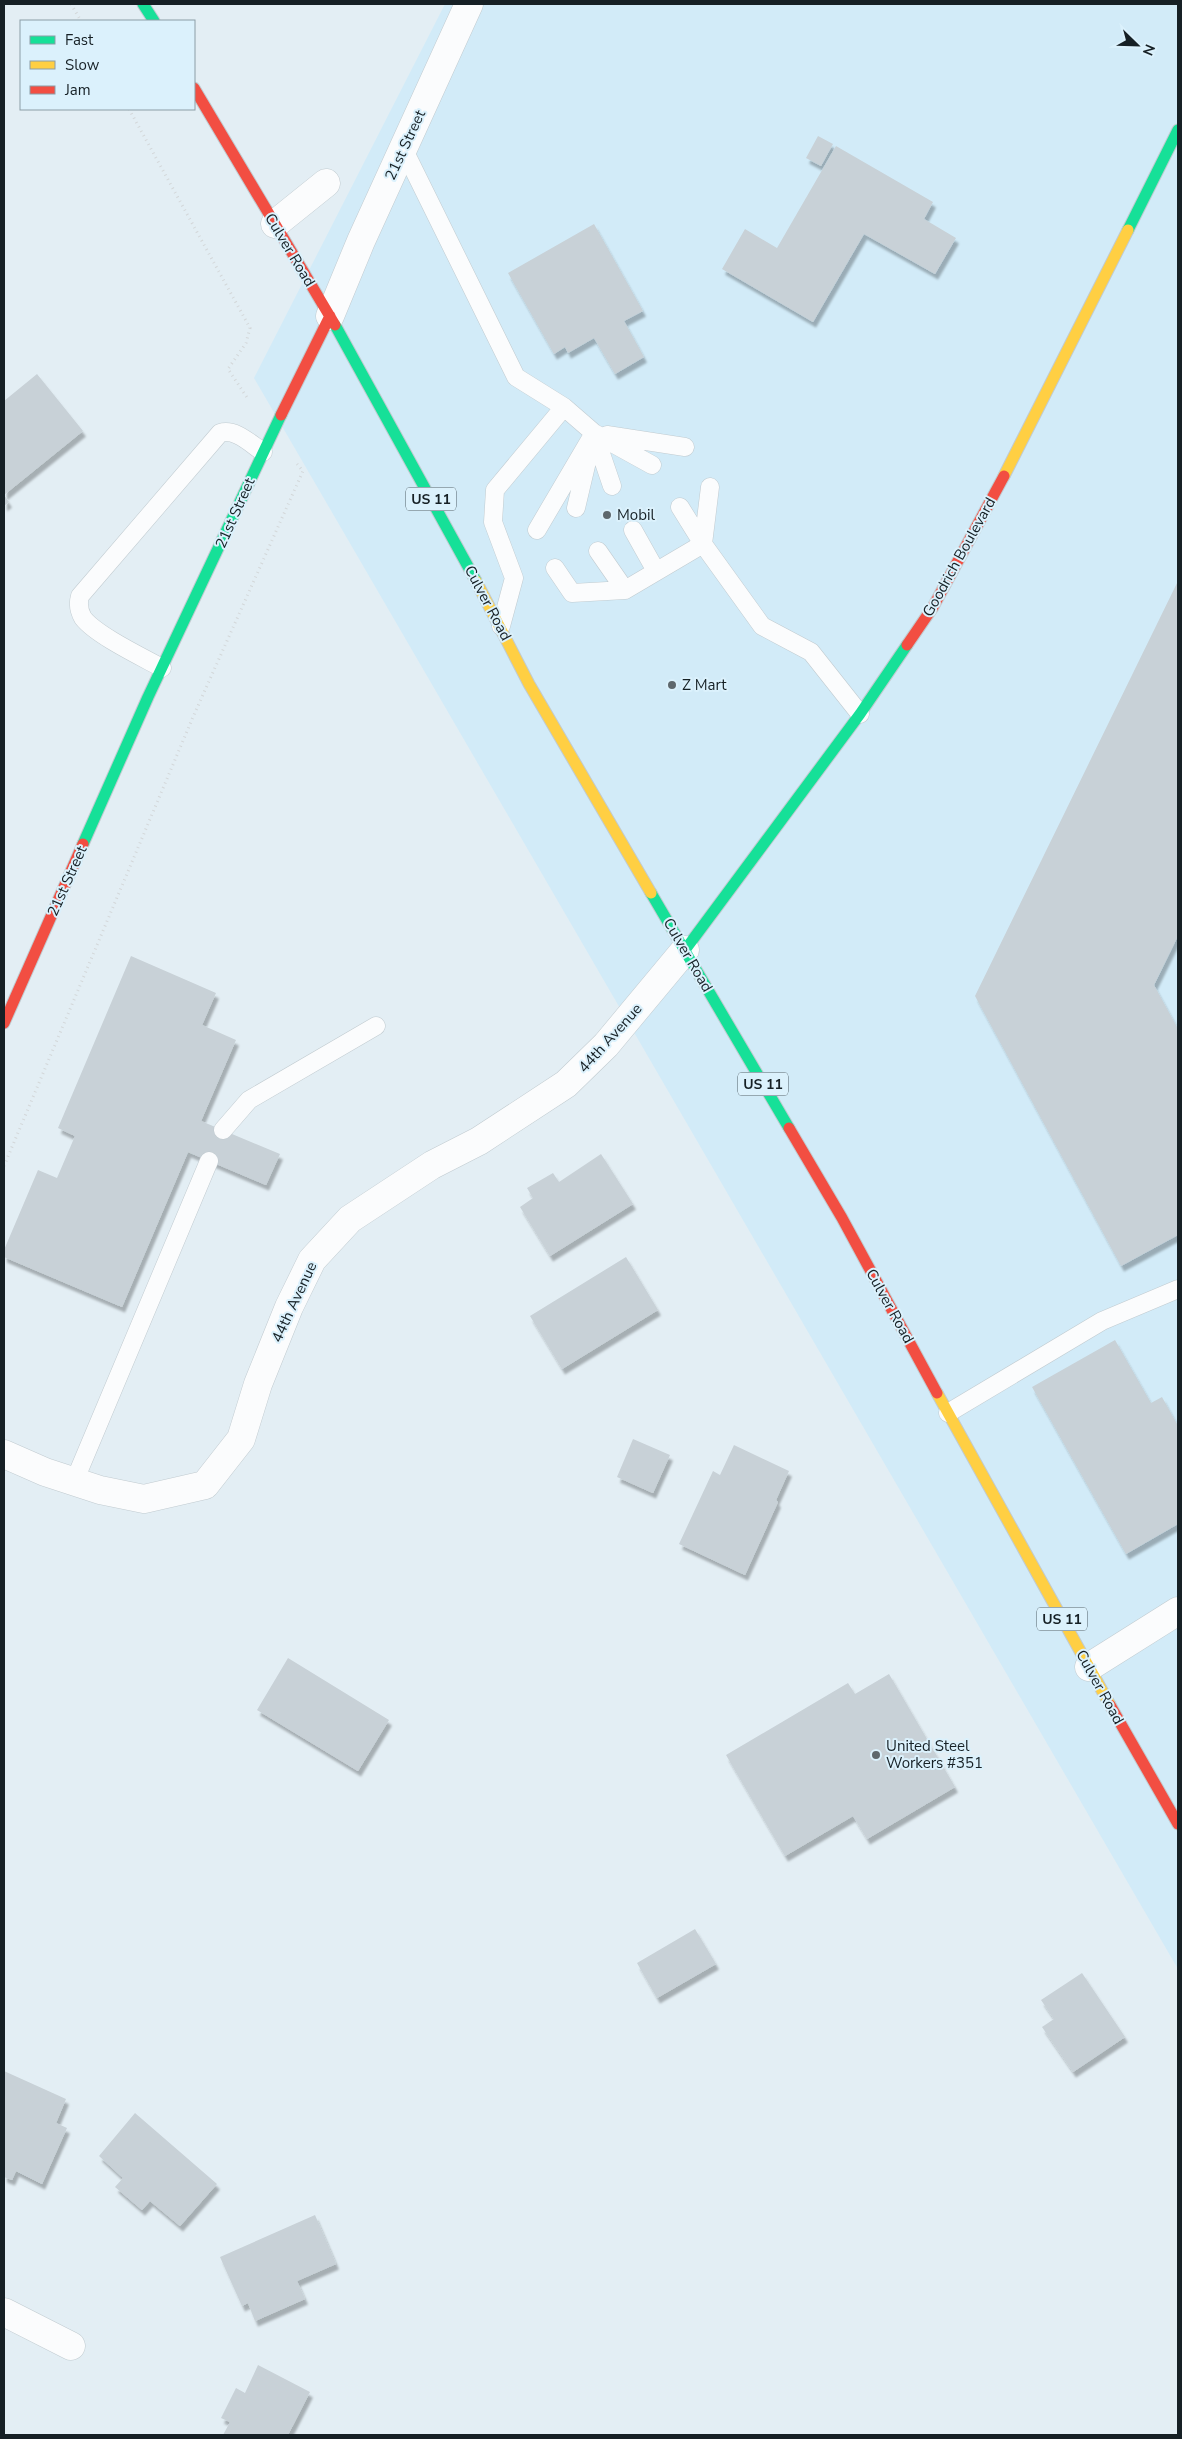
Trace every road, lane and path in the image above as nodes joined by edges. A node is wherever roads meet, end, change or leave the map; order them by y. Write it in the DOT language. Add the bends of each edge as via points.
graph roads {
  1 [pos="71,4"];
  2 [pos="143,4"];
  3 [pos="469,4"];
  4 [pos="80,20"];
  5 [pos="153,20"];
  6 [pos="195,90"];
  7 [pos="1178,130"];
  8 [pos="403,148"];
  9 [pos="326,183"];
  10 [pos="275,224"];
  11 [pos="330,316"];
  12 [pos="564,407"];
  13 [pos="594,433"];
  14 [pos="685,447"];
  15 [pos="263,452"];
  16 [pos="652,465"];
  17 [pos="612,486"];
  18 [pos="710,487"];
  19 [pos="680,507"];
  20 [pos="576,508"];
  21 [pos="537,530"];
  22 [pos="633,530"];
  23 [pos="703,544"];
  24 [pos="598,551"];
  25 [pos="555,568"];
  26 [pos="656,571"];
  27 [pos="625,590"];
  28 [pos="501,626"];
  29 [pos="162,668"];
  30 [pos="860,714"];
  31 [pos="685,950"];
  32 [pos="4,1023"];
  33 [pos="376,1026"];
  34 [pos="223,1130"];
  35 [pos="209,1161"];
  36 [pos="1178,1289"];
  37 [pos="948,1413"];
  38 [pos="4,1454"];
  39 [pos="74,1482"];
  40 [pos="1178,1611"];
  41 [pos="1089,1667"];
  42 [pos="1178,1824"];
  43 [pos="4,2312"];
  44 [pos="71,2346"];
  1 -- 4 [label="path"];
  2 -- 5 [label="main road"];
  3 -- 8 [label="street, 21st Street"];
  6 -- 10 [label="main road, Culver Road / US 11"];
  7 -- 30 [label="main road, Goodrich Boulevard" via="1030,427 933,607"];
  8 -- 11 [label="street, 21st Street"];
  8 -- 12 [label="lane" via="516,377"];
  9 -- 10 [label="street"];
  10 -- 11 [label="main road, Culver Road / US 11"];
  11 -- 15 [label="main road, 21st Street"];
  11 -- 28 [label="main road, Culver Road / US 11"];
  12 -- 13 [label="lane"];
  12 -- 28 [label="lane" via="495,490 493,522 514,578"];
  13 -- 14 [label="lane"];
  13 -- 16 [label="lane"];
  13 -- 17 [label="lane"];
  13 -- 20 [label="lane"];
  13 -- 21 [label="lane"];
  15 -- 29 [label="main road, 21st Street"];
  15 -- 29 [label="lane" via="234,434 220,433 80,596 78,604 84,618 106,636"];
  18 -- 23 [label="lane"];
  19 -- 23 [label="lane"];
  22 -- 26 [label="lane"];
  23 -- 26 [label="lane"];
  23 -- 30 [label="lane" via="762,626 811,652"];
  24 -- 27 [label="lane"];
  25 -- 27 [label="lane" via="572,593"];
  26 -- 27 [label="lane"];
  28 -- 31 [label="main road, Culver Road / US 11" via="529,684"];
  29 -- 32 [label="main road, 21st Street"];
  30 -- 31 [label="main road, Goodrich Boulevard"];
  31 -- 37 [label="main road, Culver Road / US 11" via="842,1218"];
  31 -- 39 [label="street, 44th Avenue" via="606,1045 566,1084 479,1141 432,1165 350,1218 312,1260 258,1384 241,1439 205,1484 144,1499"];
  33 -- 34 [label="lane" via="249,1100"];
  35 -- 39 [label="lane"];
  36 -- 37 [label="lane" via="1102,1321"];
  37 -- 41 [label="main road, Culver Road / US 11"];
  38 -- 39 [label="street, 44th Avenue"];
  40 -- 41 [label="street"];
  41 -- 42 [label="main road, Culver Road / US 11"];
  43 -- 44 [label="street"];
}
